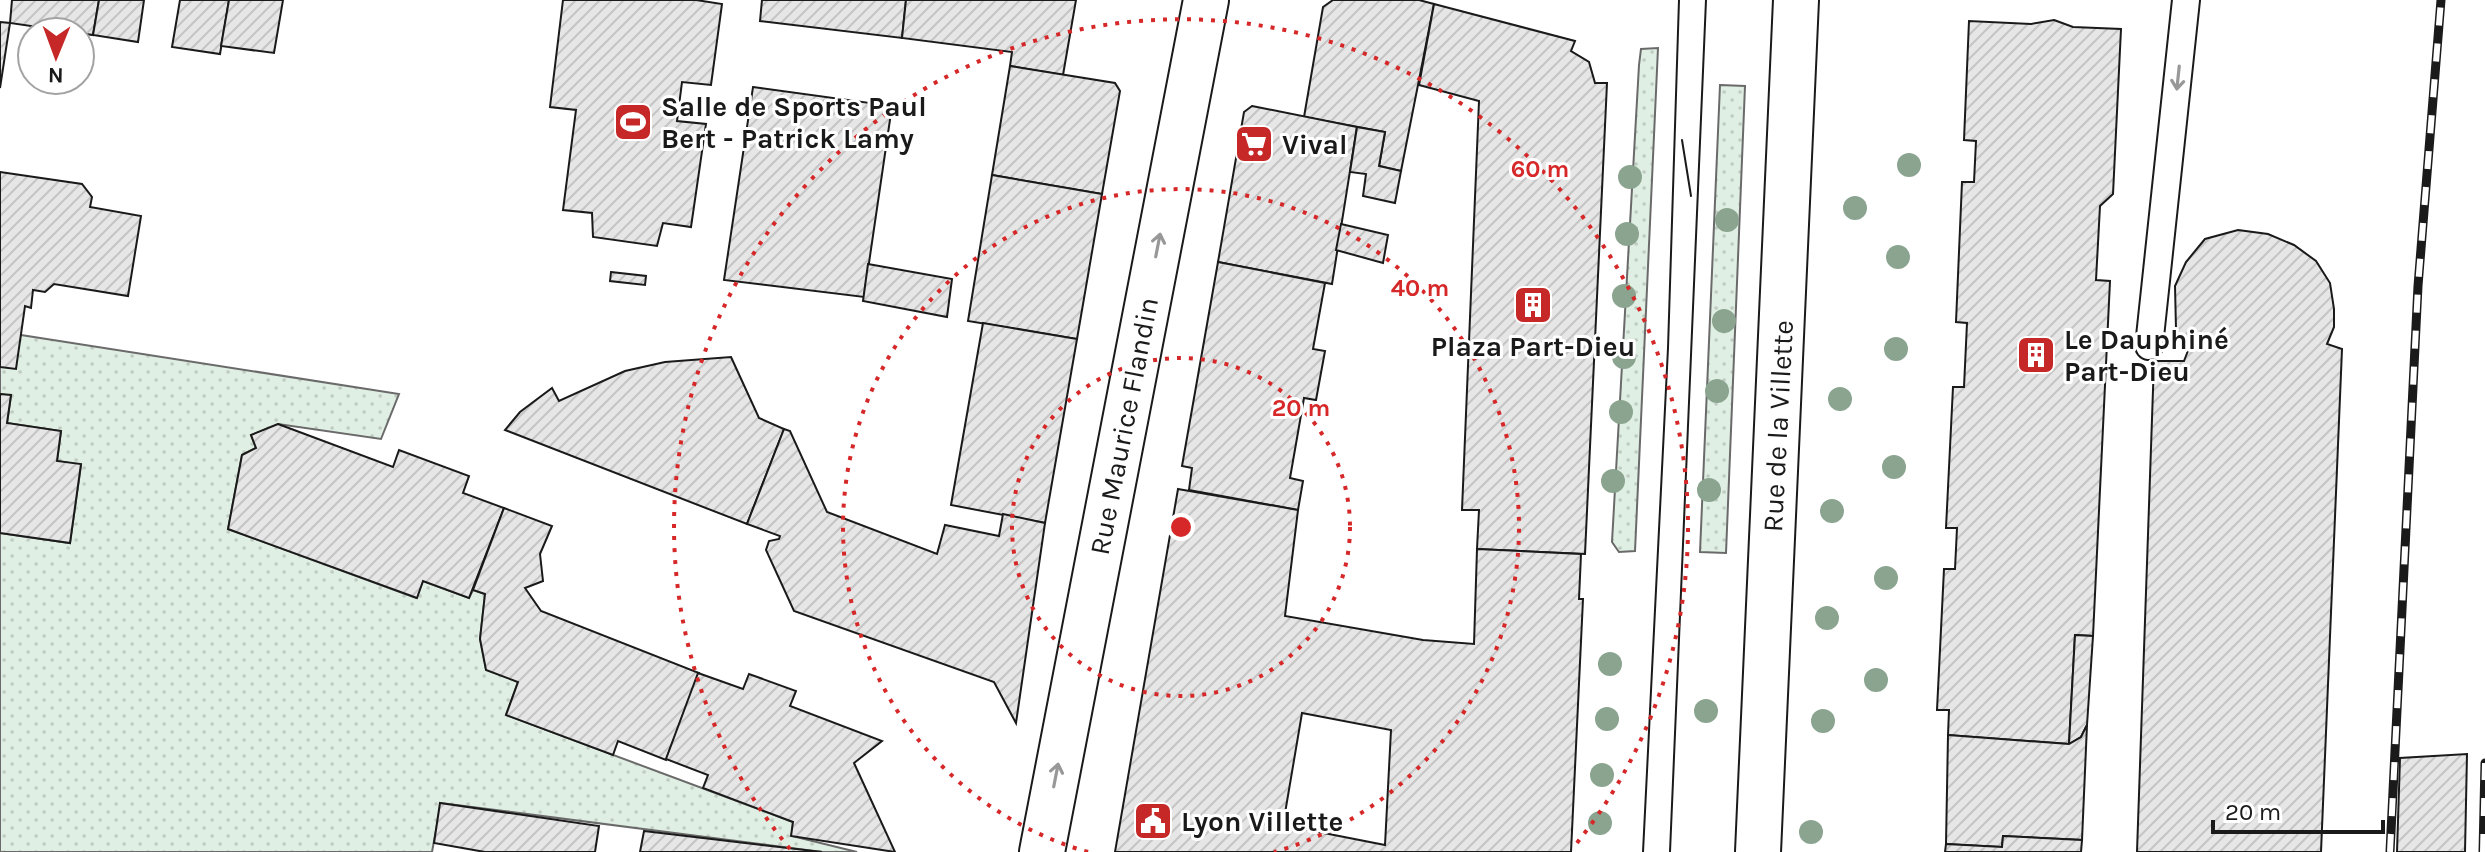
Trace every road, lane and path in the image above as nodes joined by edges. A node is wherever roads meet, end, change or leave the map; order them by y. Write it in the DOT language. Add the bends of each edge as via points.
graph roads {
  1 [pos="1206,0"];
  2 [pos="1796,0"];
  3 [pos="2186,0"];
  4 [pos="2149,346"];
  5 [pos="1042,852"];
  6 [pos="1758,852"];
  5 -- 1 [label="street, Rue Maurice Flandin, one-way"];
  2 -- 6 [label="street, Rue de la Villette"];
  3 -- 4 [label="lane, one-way"];
}
